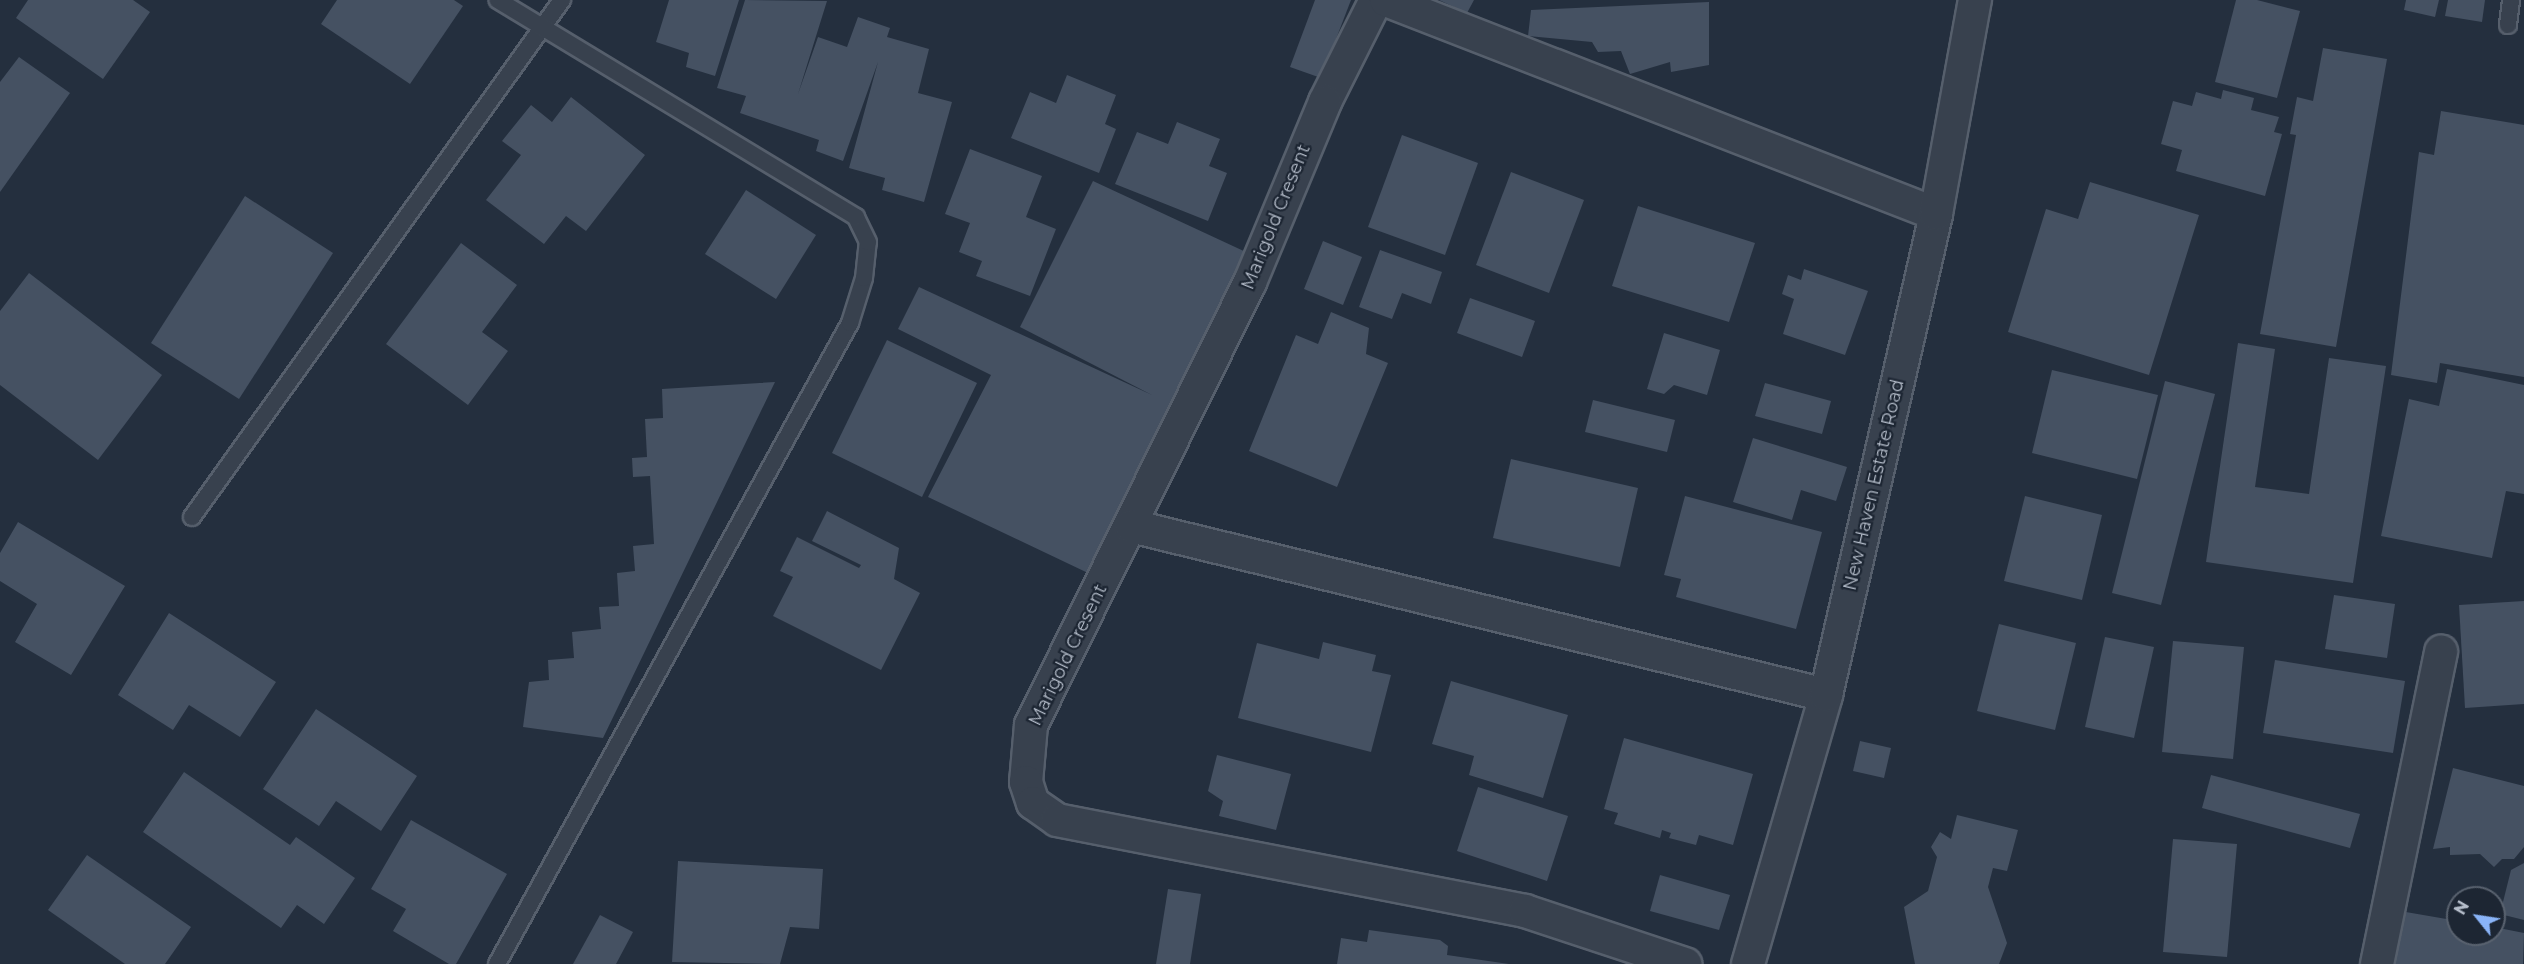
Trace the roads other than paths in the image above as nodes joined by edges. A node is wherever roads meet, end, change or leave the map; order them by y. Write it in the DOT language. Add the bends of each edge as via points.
graph roads {
  1 [pos="498,0"];
  2 [pos="562,0"];
  3 [pos="1376,0"];
  4 [pos="1386,0"];
  5 [pos="1975,0"];
  6 [pos="2511,0"];
  7 [pos="2508,25"];
  8 [pos="543,28"];
  9 [pos="1936,214"];
  10 [pos="192,517"];
  11 [pos="1131,526"];
  12 [pos="2441,651"];
  13 [pos="1826,695"];
  14 [pos="497,964"];
  15 [pos="1685,964"];
  16 [pos="1748,964"];
  17 [pos="2377,964"];
  1 -- 8 [label="lane"];
  2 -- 8 [label="lane"];
  3 -- 11 [label="street, Marigold Cresent" via="1311,132 1250,282"];
  4 -- 9 [label="street"];
  5 -- 9 [label="street, New Haven Estate Road"];
  6 -- 7 [label="lane"];
  8 -- 10 [label="lane"];
  8 -- 14 [label="lane" via="856,217 868,242 864,278 850,323"];
  9 -- 13 [label="street, New Haven Estate Road"];
  11 -- 13 [label="street"];
  11 -- 15 [label="street, Marigold Cresent" via="1031,725 1026,782 1033,803 1057,820 1525,911"];
  12 -- 17 [label="street"];
  13 -- 16 [label="street, New Haven Estate Road"];
}
